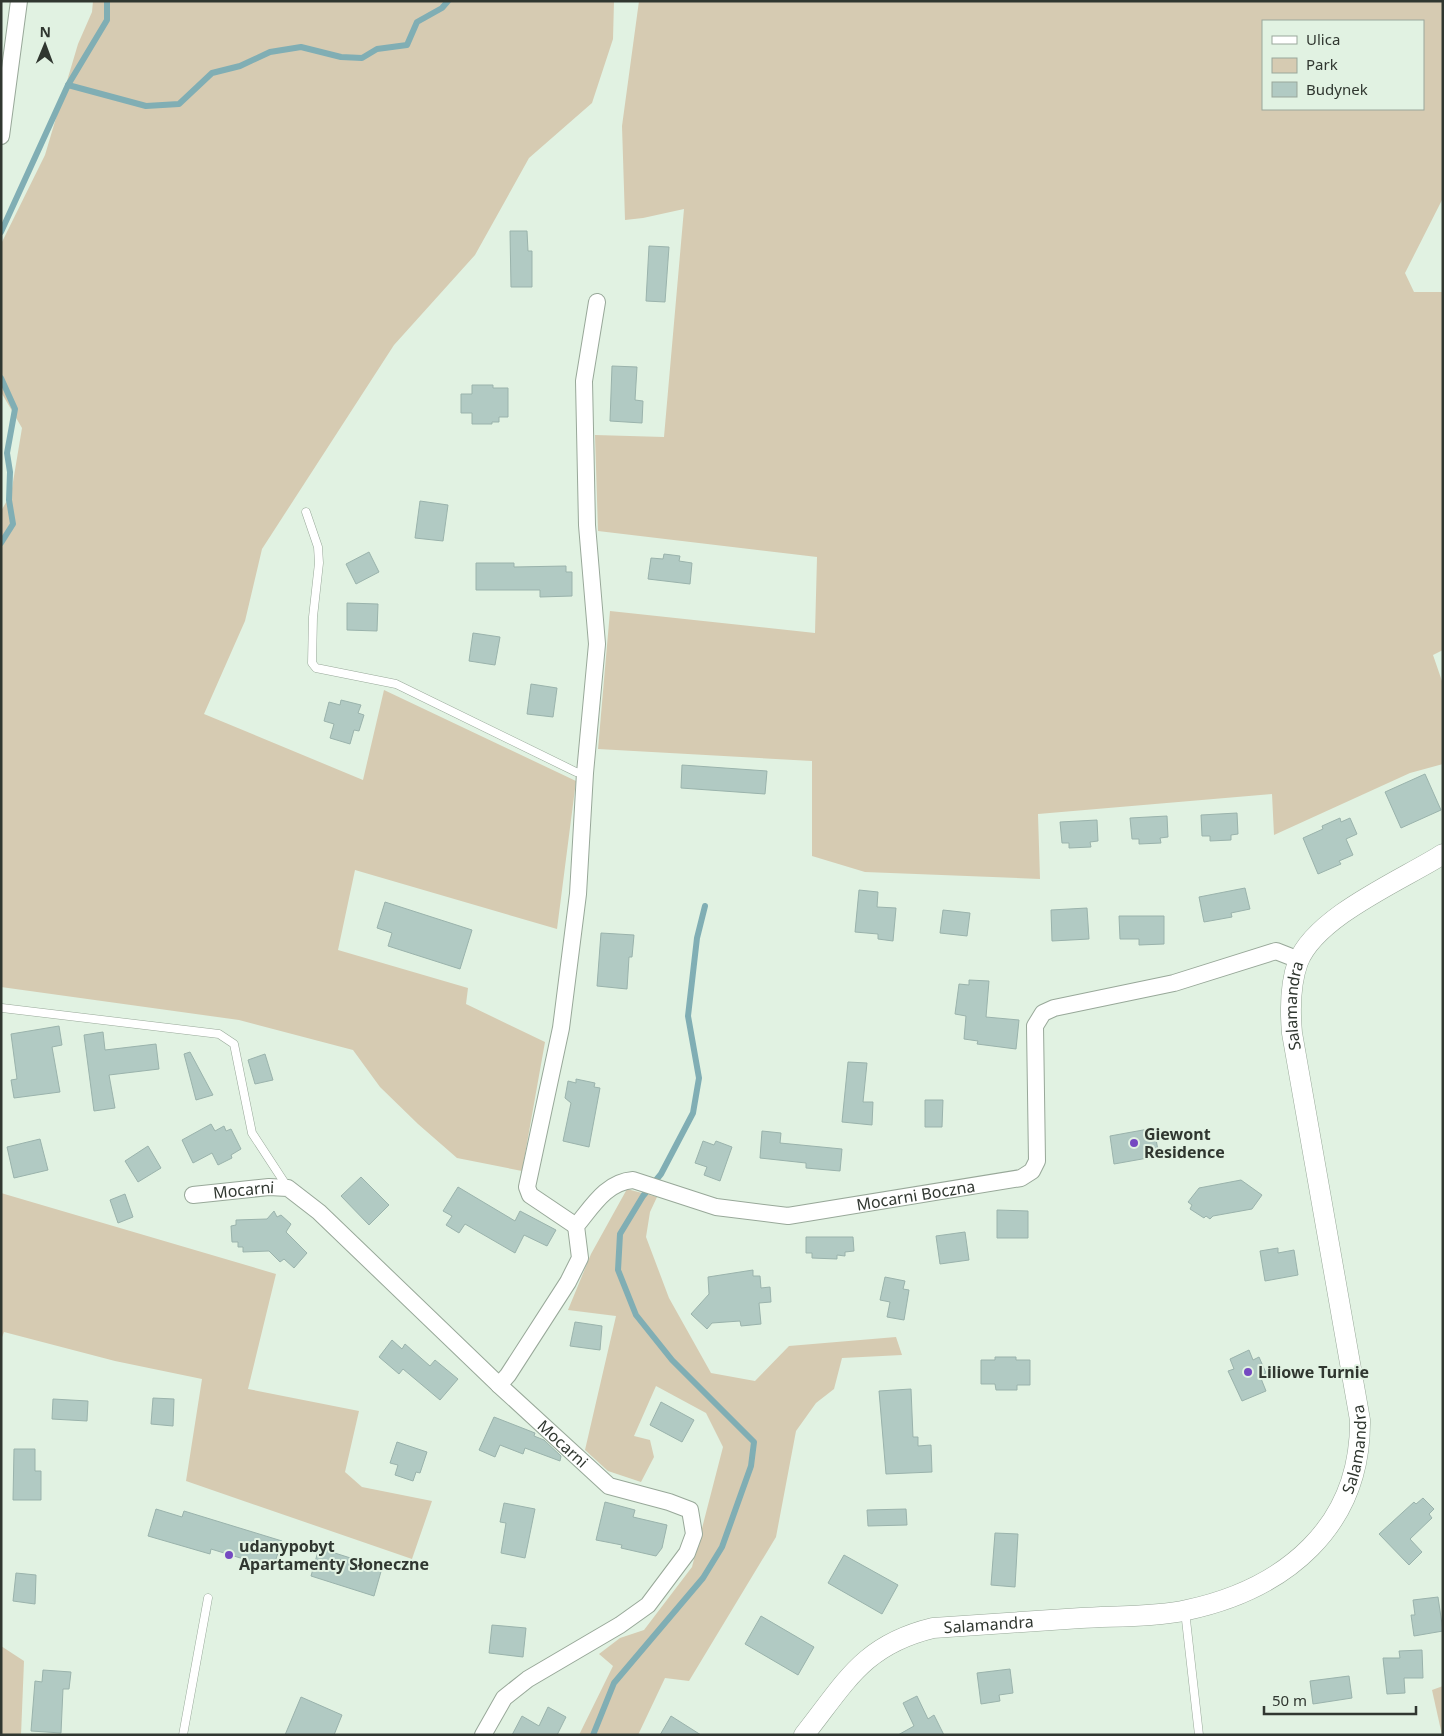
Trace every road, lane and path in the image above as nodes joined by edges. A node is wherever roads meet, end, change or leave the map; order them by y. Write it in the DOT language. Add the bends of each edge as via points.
graph roads {
  1 [pos="20,1"];
  2 [pos="1,136"];
  3 [pos="597,302"];
  4 [pos="306,512"];
  5 [pos="585,773"];
  6 [pos="1443,854"];
  7 [pos="1299,960"];
  8 [pos="2,1008"];
  9 [pos="288,1188"];
  10 [pos="193,1194"];
  11 [pos="576,1226"];
  12 [pos="499,1385"];
  13 [pos="208,1598"];
  14 [pos="1185,1611"];
  15 [pos="183,1735"];
  16 [pos="483,1735"];
  17 [pos="804,1735"];
  18 [pos="1199,1735"];
  1 -- 2 [label="street"];
  3 -- 5 [label="street" via="584,381 587,525 597,644"];
  4 -- 5 [label="lane" via="318,547 312,662 316,668 396,684 576,772"];
  5 -- 11 [label="street" via="578,894 561,1028 528,1187 530,1195"];
  6 -- 7 [label="street, Salamandra" via="1334,919 1316,934"];
  7 -- 11 [label="street, Mocarni Boczna" via="1276,951 1174,983 1043,1013 1036,1026 1037,1161 1032,1171 1021,1178 788,1216 716,1207 633,1180 620,1181 605,1191"];
  7 -- 14 [label="street, Salamandra" via="1292,984 1292,1033 1356,1395 1360,1443 1347,1492 1322,1535 1302,1556 1252,1590"];
  8 -- 9 [label="lane" via="219,1034 234,1044 252,1133"];
  9 -- 10 [label="street, Mocarni"];
  9 -- 12 [label="street, Mocarni" via="320,1212"];
  11 -- 12 [label="street" via="580,1258 568,1282"];
  12 -- 16 [label="street, Mocarni" via="609,1486 690,1510 694,1534 687,1553 648,1605 528,1679 504,1698"];
  13 -- 15 [label="lane"];
  14 -- 17 [label="street, Salamandra" via="933,1628 912,1633 867,1657"];
  14 -- 18 [label="lane"];
}
